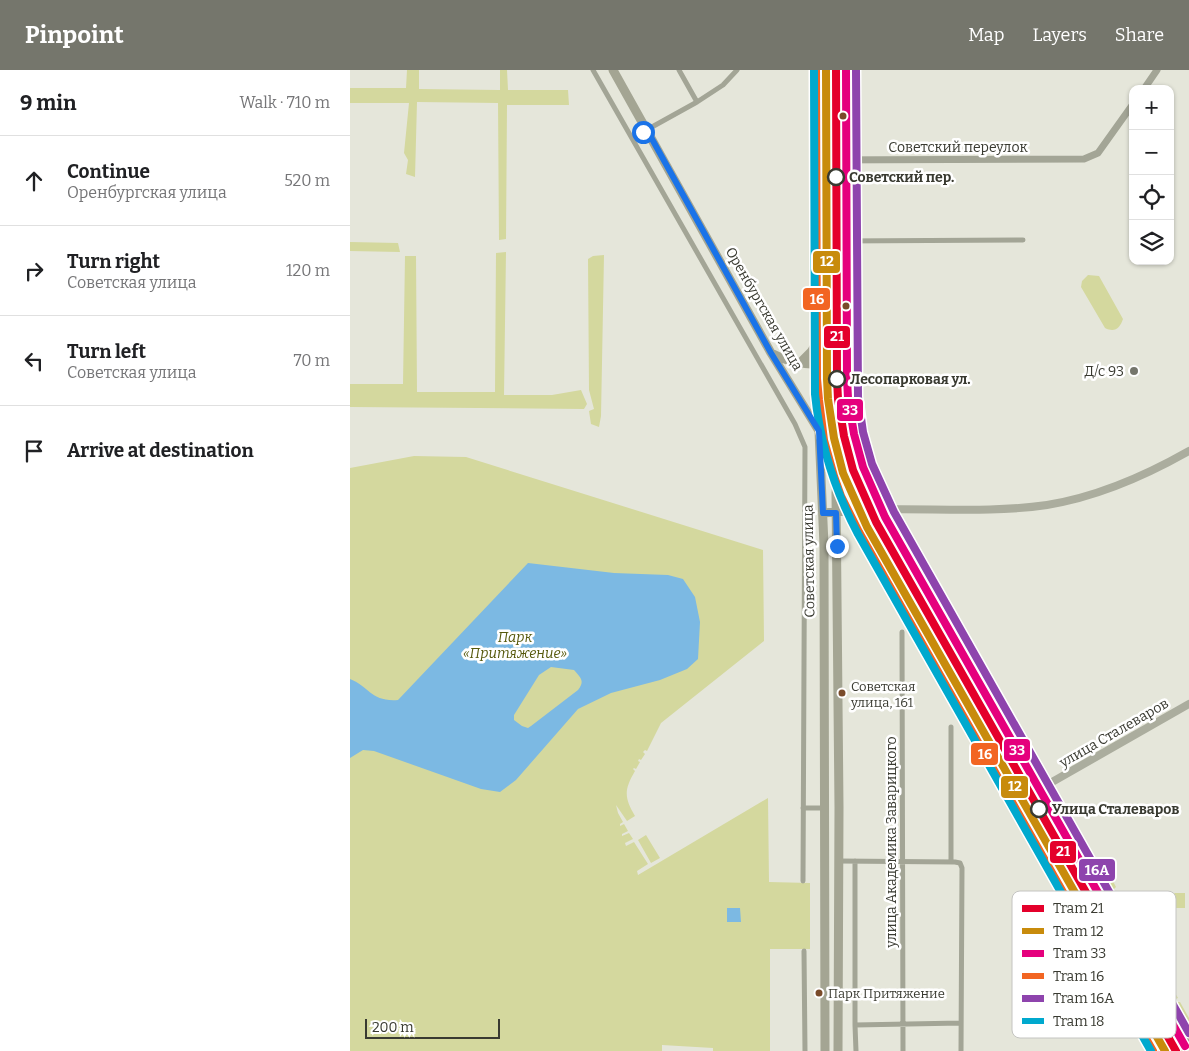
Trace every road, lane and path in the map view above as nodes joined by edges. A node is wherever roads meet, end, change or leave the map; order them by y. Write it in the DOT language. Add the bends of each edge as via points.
graph roads {
  1 [pos="593,70"];
  2 [pos="613,70"];
  3 [pos="680,70"];
  4 [pos="816,70"];
  5 [pos="840,70"];
  6 [pos="1157,70"];
  7 [pos="735,71"];
  8 [pos="1147,85"];
  9 [pos="697,102"];
  10 [pos="1129,110"];
  11 [pos="647,130"];
  12 [pos="632,138"];
  13 [pos="840,159"];
  14 [pos="817,160"];
  15 [pos="1023,240"];
  16 [pos="839,241"];
  17 [pos="723,266"];
  18 [pos="710,274"];
  19 [pos="819,338"];
  20 [pos="771,353"];
  21 [pos="799,364"];
  22 [pos="819,364"];
  23 [pos="840,365"];
  24 [pos="843,417"];
  25 [pos="819,431"];
  26 [pos="1189,451"];
  27 [pos="886,509"];
  28 [pos="860,510"];
  29 [pos="823,513"];
  30 [pos="836,513"];
  31 [pos="902,632"];
  32 [pos="1189,704"];
  33 [pos="951,727"];
  34 [pos="1044,787"];
  35 [pos="1024,798"];
  36 [pos="803,808"];
  37 [pos="826,808"];
  38 [pos="839,808"];
  39 [pos="838,861"];
  40 [pos="855,861"];
  41 [pos="902,861"];
  42 [pos="951,862"];
  43 [pos="802,881"];
  44 [pos="1077,891"];
  45 [pos="1103,891"];
  46 [pos="804,951"];
  47 [pos="1176,1018"];
  48 [pos="961,1022"];
  49 [pos="902,1023"];
  50 [pos="855,1025"];
  51 [pos="1160,1038"];
  52 [pos="1189,1041"];
  53 [pos="805,1051"];
  54 [pos="825,1051"];
  55 [pos="838,1051"];
  56 [pos="856,1051"];
  57 [pos="903,1051"];
  58 [pos="961,1051"];
  59 [pos="1167,1051"];
  1 -- 12 [label="street"];
  2 -- 11 [label="main road, Оренбургская улица"];
  3 -- 9 [label="street"];
  4 -- 14 [label="main road, Советская улица"];
  5 -- 13 [label="main road, Советская улица"];
  6 -- 8 [label="street"];
  7 -- 9 [label="street" via="723,85"];
  9 -- 11 [label="street"];
  10 -- 13 [label="street, Советский переулок" via="1098,153 1084,159"];
  11 -- 12 [label="street"];
  11 -- 17 [label="main road, Оренбургская улица"];
  12 -- 18 [label="street"];
  13 -- 14 [label="street, Советский переулок"];
  13 -- 16 [label="main road, Советская улица"];
  14 -- 19 [label="main road, Советская улица"];
  15 -- 16 [label="street"];
  16 -- 23 [label="main road, Советская улица"];
  17 -- 18 [label="street"];
  17 -- 20 [label="main road, Оренбургская улица"];
  18 -- 36 [label="street" via="796,424 805,447"];
  19 -- 21 [label="main road"];
  19 -- 22 [label="main road, Советская улица"];
  20 -- 21 [label="main road"];
  20 -- 25 [label="main road, Оренбургская улица"];
  21 -- 22 [label="main road"];
  22 -- 23 [label="main road"];
  22 -- 25 [label="main road, Советская улица"];
  23 -- 24 [label="main road, Советская улица"];
  24 -- 27 [label="main road, Советская улица" via="865,470"];
  24 -- 30 [label="main road, Советская улица"];
  25 -- 29 [label="main road, Советская улица"];
  26 -- 27 [label="main road" via="1153,471 1107,489 1048,505 1006,509"];
  27 -- 28 [label="main road"];
  27 -- 34 [label="main road, Советская улица"];
  28 -- 30 [label="main road"];
  28 -- 35 [label="main road"];
  29 -- 30 [label="main road"];
  29 -- 37 [label="main road, Советская улица"];
  30 -- 38 [label="main road, Советская улица"];
  31 -- 41 [label="street, улица Академика Заварицкого"];
  32 -- 34 [label="main road, улица Сталеваров"];
  33 -- 42 [label="street"];
  34 -- 35 [label="main road, улица Сталеваров"];
  34 -- 45 [label="main road, Советская улица"];
  35 -- 44 [label="main road"];
  36 -- 37 [label="street"];
  36 -- 43 [label="street"];
  37 -- 38 [label="main road"];
  37 -- 54 [label="main road, Советская улица"];
  38 -- 39 [label="main road, Советская улица"];
  39 -- 40 [label="street"];
  39 -- 55 [label="main road, Советская улица"];
  40 -- 41 [label="street"];
  40 -- 50 [label="street"];
  41 -- 42 [label="street"];
  41 -- 49 [label="street, улица Академика Заварицкого"];
  42 -- 48 [label="street" via="960,863 962,868"];
  46 -- 53 [label="street"];
  47 -- 52 [label="main road, Советская улица"];
  48 -- 49 [label="street"];
  48 -- 58 [label="street"];
  49 -- 50 [label="street"];
  49 -- 57 [label="street, улица Академика Заварицкого"];
  50 -- 56 [label="street"];
  51 -- 59 [label="main road"];
}
